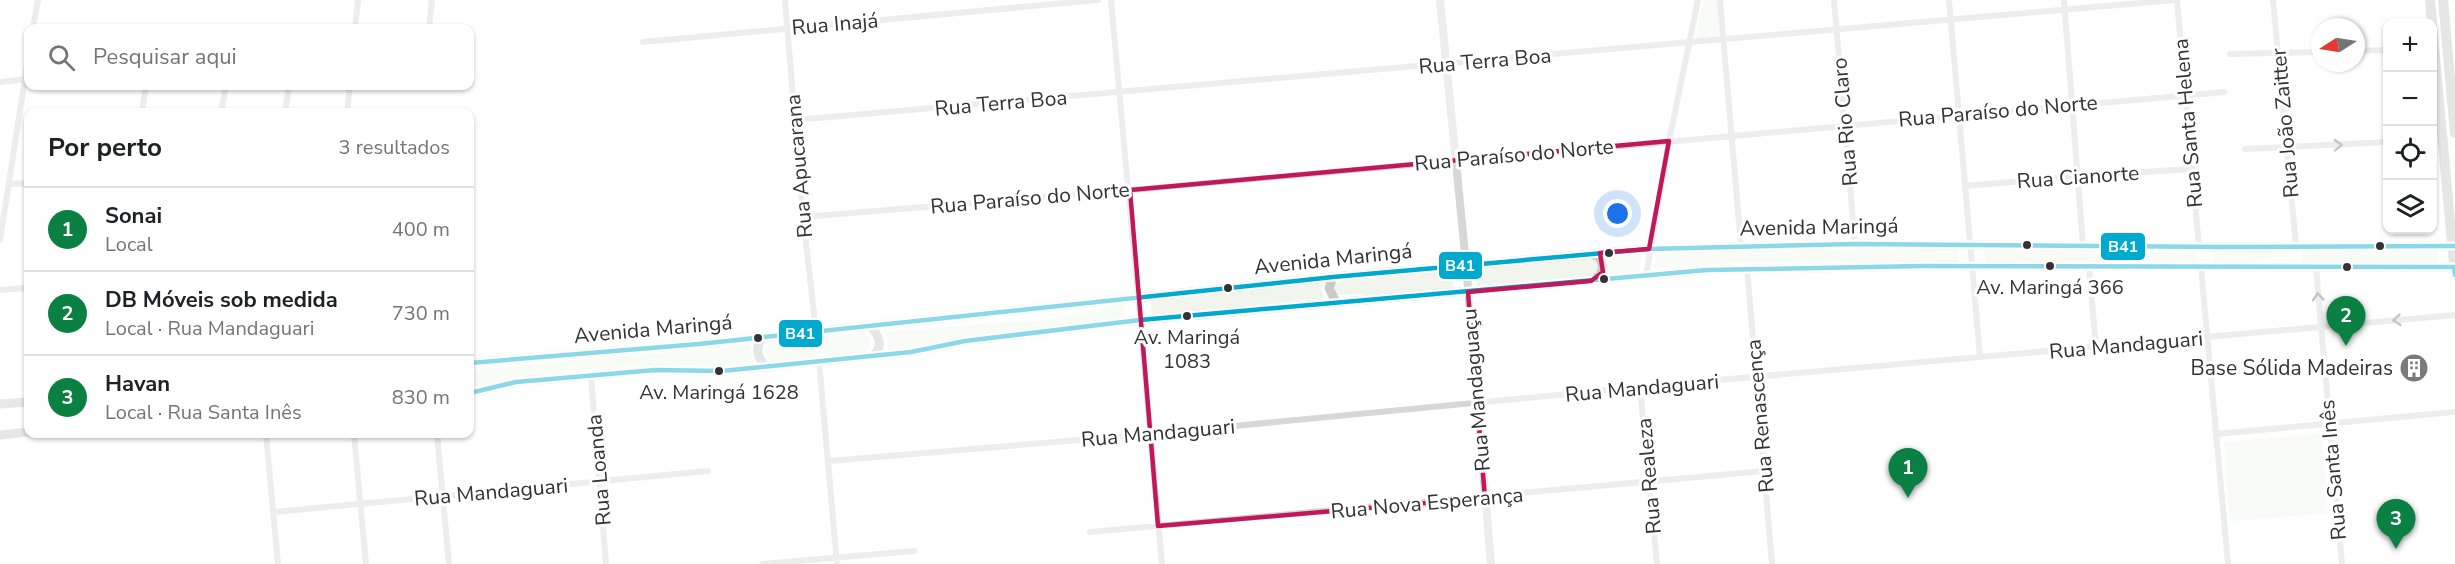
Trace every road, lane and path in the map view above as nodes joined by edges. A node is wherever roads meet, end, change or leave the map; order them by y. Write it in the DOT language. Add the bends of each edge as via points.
graph roads {
  1 [pos="38,0"];
  2 [pos="358,0"];
  3 [pos="432,0"];
  4 [pos="785,0"];
  5 [pos="1098,0"];
  6 [pos="1111,0"];
  7 [pos="1440,0"];
  8 [pos="1698,0"];
  9 [pos="1720,0"];
  10 [pos="1834,0"];
  11 [pos="1949,0"];
  12 [pos="2064,0"];
  13 [pos="2176,0"];
  14 [pos="2272,0"];
  15 [pos="2430,0"];
  16 [pos="2443,0"];
  17 [pos="2065,10"];
  18 [pos="2432,18"];
  19 [pos="1951,19"];
  20 [pos="34,24"];
  21 [pos="355,24"];
  22 [pos="429,24"];
  23 [pos="787,28"];
  24 [pos="1837,29"];
  25 [pos="1724,39"];
  26 [pos="643,42"];
  27 [pos="1689,42"];
  28 [pos="2383,50"];
  29 [pos="2311,51"];
  30 [pos="2365,51"];
  31 [pos="2278,53"];
  32 [pos="2230,54"];
  33 [pos="1446,64"];
  34 [pos="2435,72"];
  35 [pos="24,80"];
  36 [pos="0,82"];
  37 [pos="25,90"];
  38 [pos="145,90"];
  39 [pos="225,90"];
  40 [pos="288,90"];
  41 [pos="350,90"];
  42 [pos="2224,92"];
  43 [pos="1120,93"];
  44 [pos="2186,94"];
  45 [pos="2073,104"];
  46 [pos="143,108"];
  47 [pos="222,108"];
  48 [pos="286,108"];
  49 [pos="347,108"];
  50 [pos="1958,115"];
  51 [pos="795,120"];
  52 [pos="1846,124"];
  53 [pos="2455,126"];
  54 [pos="2455,133"];
  55 [pos="1732,135"];
  56 [pos="2438,140"];
  57 [pos="1669,141"];
  58 [pos="2383,142"];
  59 [pos="2288,147"];
  60 [pos="2245,148"];
  61 [pos="1455,160"];
  62 [pos="2192,169"];
  63 [pos="2078,176"];
  64 [pos="24,183"];
  65 [pos="9,184"];
  66 [pos="1965,186"];
  67 [pos="1130,190"];
  68 [pos="803,216"];
  69 [pos="0,240"];
  70 [pos="1855,244"];
  71 [pos="1969,244"];
  72 [pos="1741,246"];
  73 [pos="2083,246"];
  74 [pos="2296,246"];
  75 [pos="2454,246"];
  76 [pos="2200,247"];
  77 [pos="1649,249"];
  78 [pos="1589,254"];
  79 [pos="1466,264"];
  80 [pos="1972,266"];
  81 [pos="2089,267"];
  82 [pos="2298,267"];
  83 [pos="2316,267"];
  84 [pos="2455,267"];
  85 [pos="1747,268"];
  86 [pos="2201,268"];
  87 [pos="2455,275"];
  88 [pos="1646,276"];
  89 [pos="1333,277"];
  90 [pos="1591,281"];
  91 [pos="24,288"];
  92 [pos="0,290"];
  93 [pos="1468,292"];
  94 [pos="1139,297"];
  95 [pos="1336,302"];
  96 [pos="2455,315"];
  97 [pos="1140,320"];
  98 [pos="871,327"];
  99 [pos="2320,328"];
  100 [pos="816,331"];
  101 [pos="762,338"];
  102 [pos="2208,339"];
  103 [pos="2096,348"];
  104 [pos="873,356"];
  105 [pos="1980,357"];
  106 [pos="819,361"];
  107 [pos="474,363"];
  108 [pos="766,366"];
  109 [pos="591,376"];
  110 [pos="1757,378"];
  111 [pos="1641,387"];
  112 [pos="474,392"];
  113 [pos="24,402"];
  114 [pos="0,404"];
  115 [pos="1476,404"];
  116 [pos="2455,412"];
  117 [pos="2328,423"];
  118 [pos="24,432"];
  119 [pos="1151,434"];
  120 [pos="2216,434"];
  121 [pos="0,435"];
  122 [pos="266,438"];
  123 [pos="354,438"];
  124 [pos="437,438"];
  125 [pos="829,461"];
  126 [pos="708,471"];
  127 [pos="1764,471"];
  128 [pos="600,482"];
  129 [pos="1649,483"];
  130 [pos="441,496"];
  131 [pos="1485,498"];
  132 [pos="360,504"];
  133 [pos="274,512"];
  134 [pos="1158,526"];
  135 [pos="1090,532"];
  136 [pos="914,551"];
  137 [pos="837,561"];
  138 [pos="278,564"];
  139 [pos="366,564"];
  140 [pos="449,564"];
  141 [pos="606,564"];
  142 [pos="762,564"];
  143 [pos="1162,564"];
  144 [pos="1491,564"];
  145 [pos="1657,564"];
  146 [pos="1772,564"];
  147 [pos="2228,564"];
  148 [pos="2342,564"];
  1 -- 20 [label="street"];
  2 -- 21 [label="street"];
  3 -- 22 [label="street"];
  4 -- 23 [label="street, Rua Apucarana"];
  5 -- 23 [label="street, Rua Inajá"];
  6 -- 43 [label="street"];
  7 -- 33 [label="street, Rua Mandaguaçu"];
  8 -- 27 [label="street"];
  9 -- 25 [label="street"];
  10 -- 24 [label="street, Rua Rio Claro"];
  11 -- 19 [label="street"];
  12 -- 17 [label="street"];
  13 -- 17 [label="street, Rua Terra Boa"];
  13 -- 44 [label="street, Rua Santa Helena"];
  14 -- 31 [label="street, Rua João Zaitter"];
  15 -- 18 [label="highway"];
  16 -- 53 [label="highway"];
  17 -- 19 [label="street, Rua Terra Boa"];
  17 -- 45 [label="street"];
  19 -- 24 [label="street, Rua Terra Boa"];
  19 -- 50 [label="street"];
  23 -- 26 [label="street, Rua Inajá"];
  23 -- 51 [label="street, Rua Apucarana"];
  24 -- 25 [label="street, Rua Terra Boa"];
  24 -- 52 [label="street, Rua Rio Claro"];
  25 -- 27 [label="street, Rua Terra Boa"];
  25 -- 55 [label="street"];
  27 -- 33 [label="street, Rua Terra Boa"];
  27 -- 57 [label="street"];
  28 -- 30 [label="street"];
  29 -- 31 [label="street"];
  31 -- 32 [label="street"];
  31 -- 59 [label="street, Rua João Zaitter"];
  33 -- 43 [label="street, Rua Terra Boa"];
  33 -- 61 [label="street, Rua Mandaguaçu"];
  34 -- 56 [label="highway"];
  35 -- 36 [label="street"];
  37 -- 65 [label="street"];
  38 -- 46 [label="street"];
  39 -- 47 [label="street"];
  40 -- 48 [label="street"];
  41 -- 49 [label="street"];
  42 -- 44 [label="street, Rua Paraíso do Norte"];
  43 -- 51 [label="street, Rua Terra Boa"];
  43 -- 67 [label="street"];
  44 -- 45 [label="street, Rua Paraíso do Norte"];
  44 -- 62 [label="street, Rua Santa Helena"];
  45 -- 50 [label="street, Rua Paraíso do Norte"];
  45 -- 63 [label="street"];
  50 -- 52 [label="street, Rua Paraíso do Norte"];
  50 -- 66 [label="street"];
  51 -- 68 [label="street, Rua Apucarana"];
  52 -- 55 [label="street, Rua Paraíso do Norte"];
  52 -- 70 [label="street, Rua Rio Claro"];
  53 -- 54 [label="highway"];
  55 -- 57 [label="street, Rua Paraíso do Norte"];
  55 -- 72 [label="street"];
  56 -- 75 [label="highway"];
  57 -- 61 [label="street, Rua Paraíso do Norte"];
  57 -- 77 [label="street"];
  59 -- 58 [label="street, one-way"];
  59 -- 60 [label="street"];
  59 -- 74 [label="street, Rua João Zaitter"];
  61 -- 67 [label="street, Rua Paraíso do Norte"];
  61 -- 79 [label="street, Rua Mandaguaçu"];
  62 -- 63 [label="street, Rua Cianorte"];
  62 -- 76 [label="street, Rua Santa Helena"];
  63 -- 66 [label="street, Rua Cianorte"];
  63 -- 73 [label="street"];
  64 -- 65 [label="street"];
  65 -- 69 [label="street"];
  66 -- 71 [label="street"];
  67 -- 68 [label="street, Rua Paraíso do Norte"];
  67 -- 94 [label="street"];
  68 -- 100 [label="street, Rua Apucarana"];
  70 -- 71 [label="main road, Avenida Maringá"];
  70 -- 72 [label="main road, Avenida Maringá"];
  71 -- 73 [label="main road, Avenida Maringá"];
  71 -- 80 [label="street"];
  72 -- 77 [label="main road, Avenida Maringá"];
  73 -- 76 [label="main road, Avenida Maringá"];
  74 -- 75 [label="main road, Avenida Maringá"];
  74 -- 76 [label="main road, Avenida Maringá"];
  74 -- 82 [label="main road"];
  75 -- 84 [label="highway"];
  76 -- 86 [label="main road"];
  77 -- 78 [label="main road, Avenida Maringá"];
  77 -- 88 [label="street"];
  78 -- 79 [label="main road, Avenida Maringá"];
  78 -- 90 [label="main road" via="1599,257 1603,266 1600,276"];
  79 -- 89 [label="main road, Avenida Maringá"];
  79 -- 93 [label="street, Rua Mandaguaçu"];
  80 -- 81 [label="main road, Avenida Maringá"];
  80 -- 85 [label="main road, Avenida Maringá"];
  80 -- 105 [label="street"];
  81 -- 86 [label="main road, Avenida Maringá"];
  81 -- 103 [label="street"];
  82 -- 83 [label="main road, Avenida Maringá"];
  82 -- 86 [label="main road, Avenida Maringá"];
  83 -- 84 [label="main road, Avenida Maringá"];
  99 -- 83 [label="street, Rua Santa Inês, one-way"];
  84 -- 87 [label="highway"];
  85 -- 88 [label="main road, Avenida Maringá"];
  85 -- 110 [label="street, Rua Renascença"];
  86 -- 102 [label="street"];
  88 -- 90 [label="main road, Avenida Maringá"];
  89 -- 94 [label="main road, Avenida Maringá"];
  89 -- 95 [label="main road" via="1329,291"];
  90 -- 93 [label="main road, Avenida Maringá"];
  91 -- 92 [label="street"];
  93 -- 95 [label="main road, Avenida Maringá"];
  93 -- 115 [label="street, Rua Mandaguaçu"];
  94 -- 97 [label="street"];
  94 -- 98 [label="main road, Avenida Maringá"];
  95 -- 97 [label="main road, Avenida Maringá"];
  96 -- 99 [label="street, Rua Mandaguari, one-way"];
  97 -- 104 [label="main road, Avenida Maringá"];
  97 -- 119 [label="street"];
  98 -- 100 [label="main road, Avenida Maringá"];
  98 -- 104 [label="main road" via="880,341"];
  99 -- 102 [label="street, Rua Mandaguari"];
  99 -- 117 [label="street, Rua Santa Inês"];
  100 -- 101 [label="main road, Avenida Maringá"];
  101 -- 107 [label="main road, Avenida Maringá"];
  101 -- 108 [label="main road" via="758,351"];
  102 -- 103 [label="street, Rua Mandaguari"];
  102 -- 120 [label="street"];
  103 -- 105 [label="street, Rua Mandaguari"];
  104 -- 106 [label="main road, Avenida Maringá"];
  105 -- 110 [label="street, Rua Mandaguari"];
  106 -- 108 [label="main road, Avenida Maringá"];
  106 -- 125 [label="street"];
  108 -- 109 [label="main road, Avenida Maringá"];
  109 -- 112 [label="main road, Avenida Maringá" via="516,382"];
  109 -- 128 [label="street, Rua Loanda"];
  110 -- 111 [label="street, Rua Mandaguari"];
  110 -- 127 [label="street, Rua Renascença"];
  111 -- 115 [label="street, Rua Mandaguari"];
  111 -- 129 [label="street, Rua Realeza"];
  113 -- 114 [label="main road"];
  115 -- 119 [label="street, Rua Mandaguari"];
  115 -- 131 [label="street, Rua Mandaguaçu"];
  116 -- 117 [label="street"];
  117 -- 120 [label="street"];
  117 -- 148 [label="street, Rua Santa Inês"];
  118 -- 121 [label="main road"];
  119 -- 125 [label="street, Rua Mandaguari"];
  119 -- 134 [label="street"];
  120 -- 147 [label="street"];
  122 -- 133 [label="street"];
  123 -- 132 [label="street"];
  124 -- 130 [label="street"];
  125 -- 137 [label="street"];
  126 -- 128 [label="street, Rua Mandaguari"];
  127 -- 129 [label="street, Rua Nova Esperança"];
  127 -- 146 [label="street, Rua Renascença"];
  128 -- 130 [label="street, Rua Mandaguari"];
  128 -- 141 [label="street, Rua Loanda"];
  129 -- 131 [label="street, Rua Nova Esperança"];
  129 -- 145 [label="street, Rua Realeza"];
  130 -- 132 [label="street, Rua Mandaguari"];
  130 -- 140 [label="street"];
  131 -- 134 [label="street, Rua Nova Esperança"];
  131 -- 144 [label="street, Rua Mandaguaçu"];
  132 -- 133 [label="street, Rua Mandaguari"];
  132 -- 139 [label="street"];
  133 -- 138 [label="street"];
  134 -- 135 [label="street, Rua Nova Esperança"];
  134 -- 143 [label="street"];
  136 -- 137 [label="street"];
  137 -- 142 [label="street"];
}
